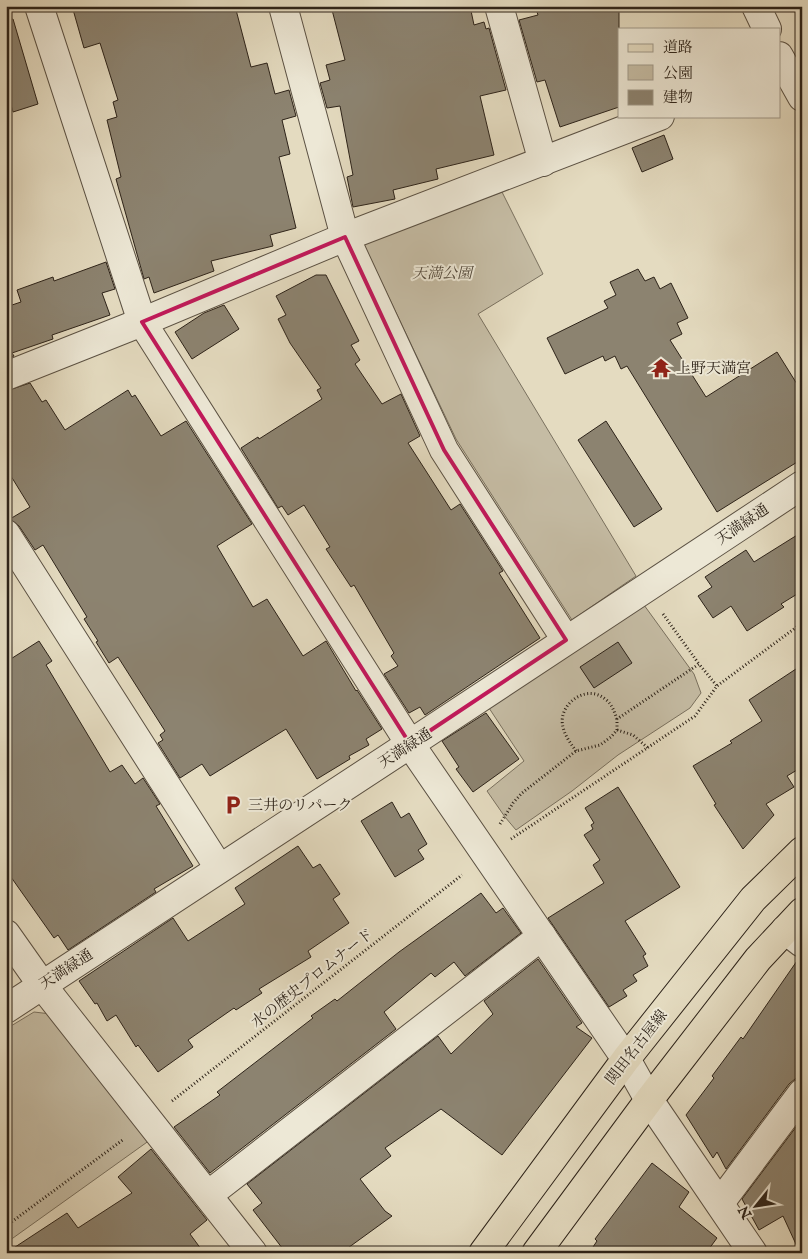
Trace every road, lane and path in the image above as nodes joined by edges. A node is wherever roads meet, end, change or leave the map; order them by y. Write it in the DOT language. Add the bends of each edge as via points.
graph roads {
  1 [pos="39,6"];
  2 [pos="283,6"];
  3 [pos="499,6"];
  4 [pos="756,6"];
  5 [pos="767,28"];
  6 [pos="786,64"];
  7 [pos="802,96"];
  8 [pos="655,118"];
  9 [pos="543,162"];
  10 [pos="344,237"];
  11 [pos="142,322"];
  12 [pos="6,376"];
  13 [pos="802,485"];
  14 [pos="6,534"];
  15 [pos="645,589"];
  16 [pos="802,623"];
  17 [pos="566,640"];
  18 [pos="699,664"];
  19 [pos="717,686"];
  20 [pos="617,718"];
  21 [pos="616,730"];
  22 [pos="410,744"];
  23 [pos="648,748"];
  24 [pos="576,751"];
  25 [pos="495,830"];
  26 [pos="506,842"];
  27 [pos="802,851"];
  28 [pos="220,868"];
  29 [pos="464,873"];
  30 [pos="796,928"];
  31 [pos="6,934"];
  32 [pos="542,936"];
  33 [pos="42,985"];
  34 [pos="6,1009"];
  35 [pos="626,1059"];
  36 [pos="802,1092"];
  37 [pos="649,1100"];
  38 [pos="165,1106"];
  39 [pos="124,1139"];
  40 [pos="208,1195"];
  41 [pos="720,1203"];
  42 [pos="6,1226"];
  43 [pos="253,1253"];
  44 [pos="483,1253"];
  45 [pos="536,1253"];
  46 [pos="753,1253"];
  1 -- 11 [label="street"];
  2 -- 10 [label="street"];
  3 -- 9 [label="street"];
  4 -- 5 [label="street"];
  6 -- 7 [label="street"];
  8 -- 9 [label="street"];
  9 -- 10 [label="street"];
  10 -- 11 [label="street"];
  10 -- 17 [label="street" via="444,450"];
  11 -- 12 [label="street"];
  11 -- 22 [label="street"];
  13 -- 15 [label="street, 天満緑通"];
  14 -- 28 [label="street"];
  15 -- 17 [label="street, 天満緑通"];
  15 -- 18 [label="path"];
  16 -- 19 [label="path"];
  17 -- 22 [label="street, 天満緑通"];
  18 -- 19 [label="path"];
  18 -- 20 [label="path"];
  19 -- 23 [label="path" via="696,716"];
  20 -- 21 [label="path"];
  20 -- 24 [label="path" via="605,698 594,694 582,694 570,702 562,712 563,727"];
  21 -- 23 [label="path" via="633,735"];
  21 -- 24 [label="path" via="600,744"];
  22 -- 28 [label="street, 天満緑通"];
  22 -- 32 [label="street"];
  23 -- 26 [label="path"];
  24 -- 25 [label="path" via="522,793"];
  27 -- 35 [label="main road, 関田名古屋線" via="754,899"];
  28 -- 33 [label="street, 天満緑通"];
  29 -- 38 [label="path, 水の歴史プロムナード"];
  30 -- 37 [label="main road" via="758,959"];
  31 -- 33 [label="street"];
  32 -- 35 [label="street"];
  32 -- 40 [label="street"];
  33 -- 34 [label="street, 天満緑通"];
  33 -- 40 [label="street"];
  35 -- 37 [label="street"];
  35 -- 44 [label="main road, 関田名古屋線"];
  36 -- 41 [label="street"];
  37 -- 41 [label="street"];
  37 -- 45 [label="main road"];
  39 -- 42 [label="path"];
  40 -- 43 [label="street"];
  41 -- 46 [label="street"];
}
